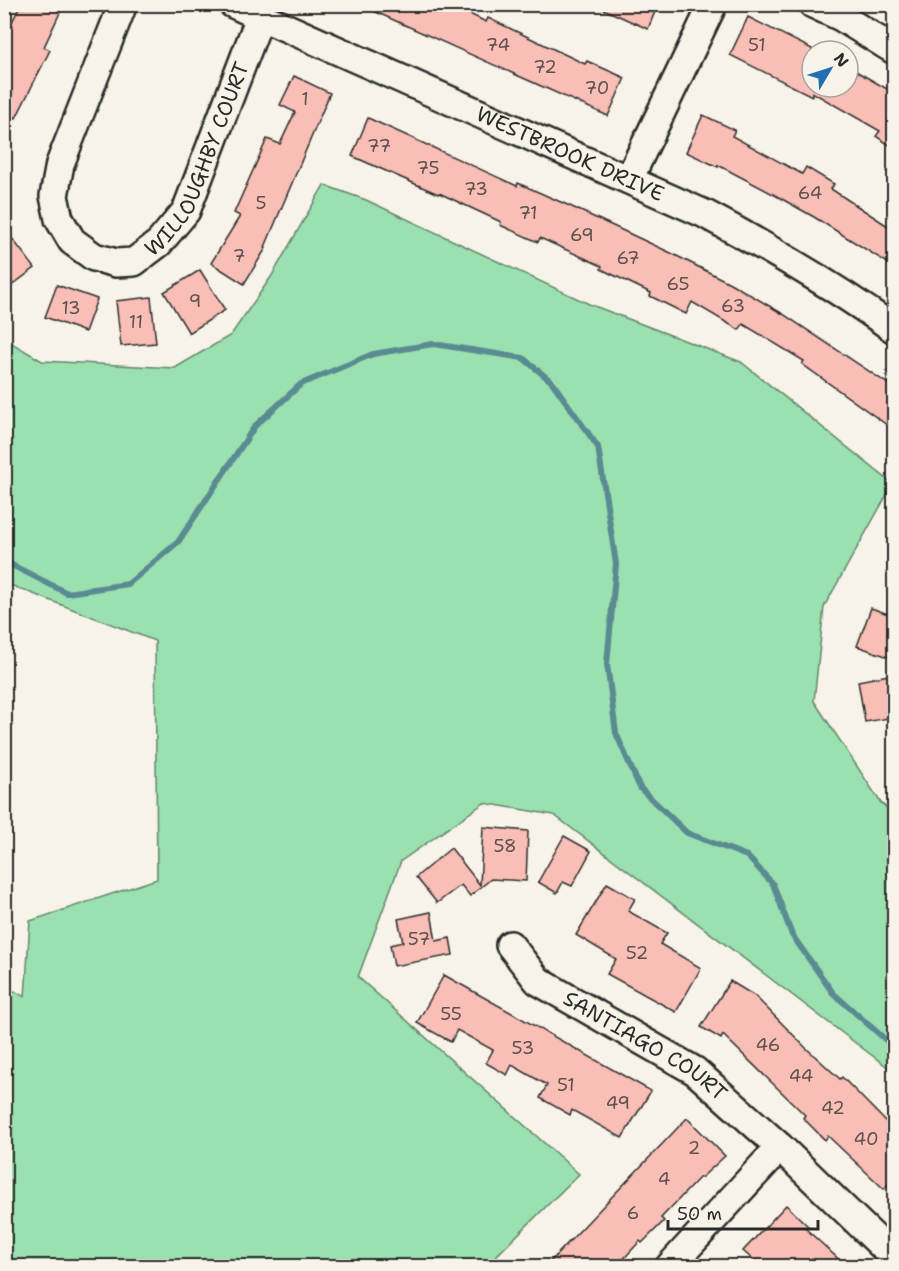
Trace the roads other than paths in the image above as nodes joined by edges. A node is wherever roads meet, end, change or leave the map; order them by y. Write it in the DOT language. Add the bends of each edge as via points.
graph roads {
  1 [pos="123,4"];
  2 [pos="232,4"];
  3 [pos="712,4"];
  4 [pos="813,4"];
  5 [pos="260,17"];
  6 [pos="894,50"];
  7 [pos="629,179"];
  8 [pos="894,329"];
  9 [pos="510,945"];
  10 [pos="780,1147"];
  11 [pos="894,1257"];
  12 [pos="670,1266"];
  1 -- 5 [label="street, WILLOUGHBY COURT" via="60,164 54,196 59,219 72,241 94,256 116,263 134,262 159,243 186,211"];
  2 -- 5 [label="street, WESTBROOK DRIVE"];
  3 -- 7 [label="street"];
  4 -- 6 [label="street"];
  5 -- 7 [label="street, WESTBROOK DRIVE"];
  7 -- 8 [label="street, WESTBROOK DRIVE" via="770,249 844,293"];
  9 -- 10 [label="street, SANTIAGO COURT" via="538,981 695,1071"];
  10 -- 11 [label="street, SANTIAGO COURT"];
  10 -- 12 [label="street"];
}
